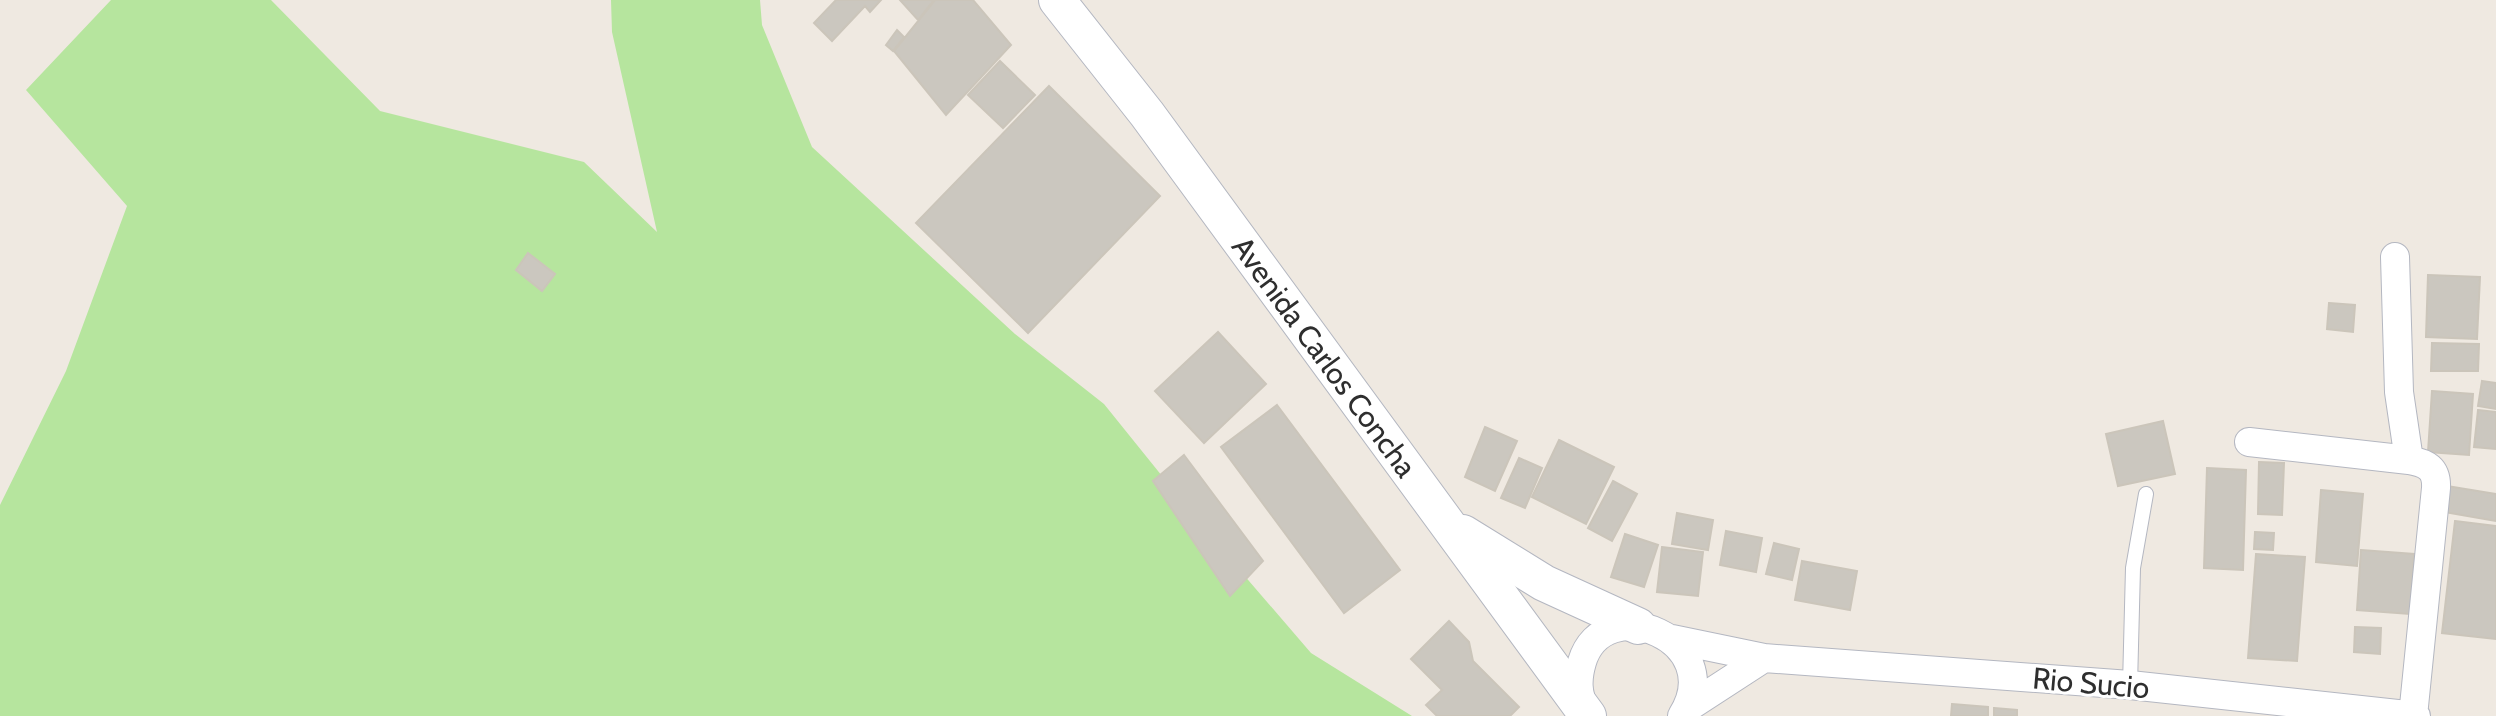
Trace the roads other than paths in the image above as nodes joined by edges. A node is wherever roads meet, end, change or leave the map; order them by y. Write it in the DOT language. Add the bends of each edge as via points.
graph roads {
  1 [pos="1057,0"];
  2 [pos="2395,257"];
  3 [pos="2249,442"];
  4 [pos="2409,460"];
  5 [pos="2146,494"];
  6 [pos="1446,522"];
  7 [pos="1638,626"];
  8 [pos="1672,639"];
  9 [pos="1764,658"];
  10 [pos="2130,685"];
  11 [pos="1684,712"];
  12 [pos="1588,716"];
  13 [pos="2415,716"];
  1 -- 6 [label="street, Avenida Carlos Concha" via="1147,114"];
  2 -- 4 [label="street" via="2399,392"];
  3 -- 4 [label="street"];
  4 -- 13 [label="street" via="2427,464 2436,480"];
  5 -- 10 [label="lane" via="2133,568"];
  6 -- 7 [label="street" via="1544,583"];
  6 -- 12 [label="street, Avenida Carlos Concha"];
  7 -- 8 [label="street, Rio Sucio"];
  7 -- 12 [label="street" via="1616,628 1584,656 1578,677"];
  8 -- 9 [label="street, Rio Sucio"];
  8 -- 11 [label="street" via="1693,679"];
  9 -- 10 [label="street, Rio Sucio"];
  9 -- 11 [label="street"];
  10 -- 13 [label="street, Rio Sucio"];
}
